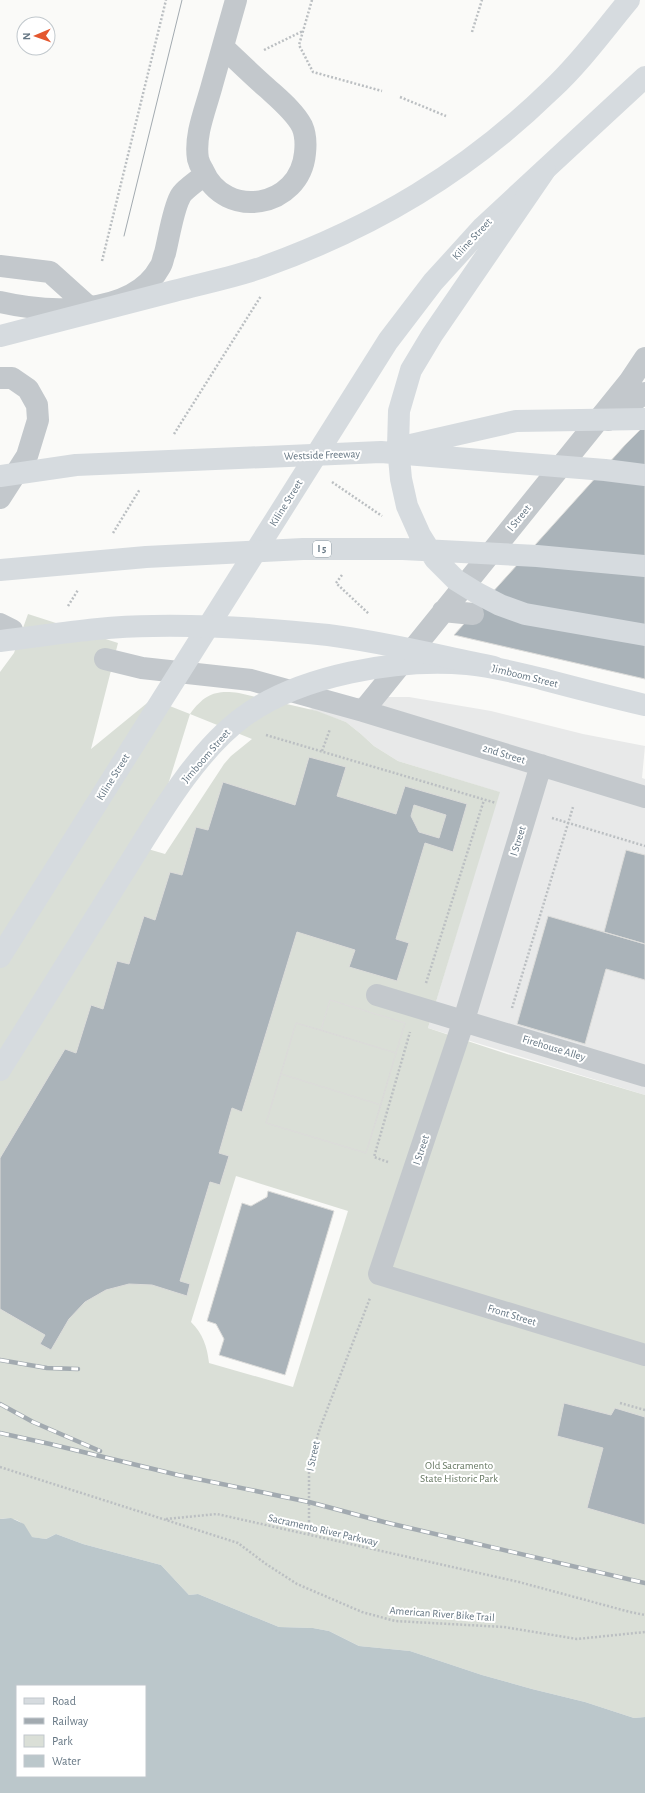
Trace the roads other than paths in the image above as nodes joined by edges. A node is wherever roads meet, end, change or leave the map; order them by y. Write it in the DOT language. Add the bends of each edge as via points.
graph roads {
  1 [pos="236,0"];
  2 [pos="629,0"];
  3 [pos="223,47"];
  4 [pos="645,77"];
  5 [pos="544,170"];
  6 [pos="205,174"];
  7 [pos="0,266"];
  8 [pos="0,302"];
  9 [pos="90,308"];
  10 [pos="0,336"];
  11 [pos="645,358"];
  12 [pos="0,378"];
  13 [pos="645,393"];
  14 [pos="645,419"];
  15 [pos="584,437"];
  16 [pos="381,452"];
  17 [pos="645,475"];
  18 [pos="0,476"];
  19 [pos="0,498"];
  20 [pos="645,566"];
  21 [pos="0,570"];
  22 [pos="448,605"];
  23 [pos="478,608"];
  24 [pos="4,632"];
  25 [pos="645,635"];
  26 [pos="105,659"];
  27 [pos="494,667"];
  28 [pos="645,705"];
  29 [pos="363,711"];
  30 [pos="541,765"];
  31 [pos="645,797"];
  32 [pos="0,957"];
  33 [pos="377,995"];
  34 [pos="464,1020"];
  35 [pos="0,1070"];
  36 [pos="645,1076"];
  37 [pos="379,1274"];
  38 [pos="645,1355"];
  1 -- 3 [label="street"];
  2 -- 10 [label="main road" via="553,89 494,141 440,181 382,216 338,238 261,268"];
  3 -- 6 [label="street" via="198,141 198,160"];
  3 -- 6 [label="street" via="286,105 302,126 306,144 304,162 297,178 285,192 265,201 247,203 228,198 206,179"];
  4 -- 5 [label="main road, Kiline Street"];
  5 -- 25 [label="main road" via="411,370 399,411 398,447 401,480 407,506 417,528 435,559 456,580 500,605 525,614"];
  5 -- 32 [label="main road, Kiline Street" via="499,210 462,250 388,341"];
  6 -- 9 [label="street" via="180,195 161,267 144,288"];
  7 -- 9 [label="street" via="50,272"];
  8 -- 9 [label="street" via="65,310"];
  11 -- 15 [label="street, I Street" via="629,382"];
  12 -- 19 [label="street" via="12,378 28,388 37,405 38,420 27,456"];
  13 -- 15 [label="street, I Street"];
  14 -- 16 [label="main road" via="516,421"];
  15 -- 22 [label="street, I Street"];
  16 -- 17 [label="main road, Westside Freeway"];
  16 -- 18 [label="main road, Westside Freeway" via="76,465"];
  20 -- 21 [label="main road, I 5" via="537,556 403,549 303,548 146,557"];
  22 -- 23 [label="street"];
  22 -- 29 [label="street, I Street"];
  24 -- 27 [label="main road" via="224,626 329,635"];
  26 -- 29 [label="street, 2nd Street" via="142,668 250,680"];
  27 -- 28 [label="main road, Jimboom Street"];
  27 -- 35 [label="main road, Jimboom Street" via="436,663 374,668 329,677 299,688 243,717 217,740 162,812"];
  29 -- 30 [label="street, 2nd Street"];
  30 -- 31 [label="street, 2nd Street"];
  30 -- 34 [label="street, I Street"];
  33 -- 34 [label="street, Firehouse Alley"];
  34 -- 36 [label="street, Firehouse Alley"];
  34 -- 37 [label="street, I Street"];
  37 -- 38 [label="street, Front Street"];
}
